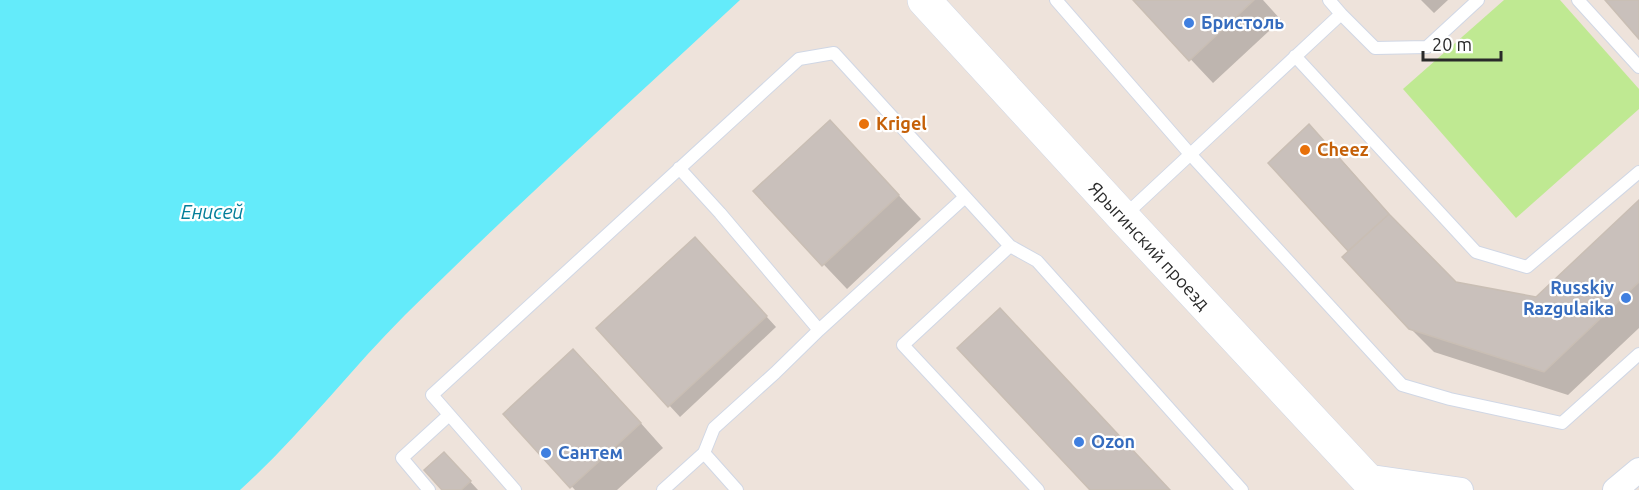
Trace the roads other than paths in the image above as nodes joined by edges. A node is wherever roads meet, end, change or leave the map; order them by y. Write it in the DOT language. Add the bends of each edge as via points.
graph roads {
  1 [pos="1056,0"];
  2 [pos="1329,0"];
  3 [pos="1478,0"];
  4 [pos="1578,0"];
  5 [pos="930,2"];
  6 [pos="1341,14"];
  7 [pos="1295,56"];
  8 [pos="1639,67"];
  9 [pos="1190,154"];
  10 [pos="679,168"];
  11 [pos="1639,172"];
  12 [pos="965,197"];
  13 [pos="1123,217"];
  14 [pos="1010,246"];
  15 [pos="819,330"];
  16 [pos="1639,354"];
  17 [pos="449,415"];
  18 [pos="704,453"];
  19 [pos="1639,470"];
  20 [pos="1370,483"];
  21 [pos="507,487"];
  22 [pos="429,490"];
  23 [pos="663,490"];
  24 [pos="737,490"];
  25 [pos="1038,490"];
  26 [pos="1242,490"];
  27 [pos="1461,490"];
  28 [pos="1615,490"];
  1 -- 9 [label="lane"];
  2 -- 6 [label="lane"];
  3 -- 6 [label="lane" via="1427,47 1375,48"];
  4 -- 8 [label="lane"];
  5 -- 13 [label="main road, Ярыгинский проезд"];
  6 -- 7 [label="lane"];
  7 -- 9 [label="lane"];
  7 -- 11 [label="lane" via="1476,252 1527,267"];
  9 -- 13 [label="lane"];
  9 -- 16 [label="lane" via="1402,385 1562,423"];
  10 -- 12 [label="lane" via="799,59 834,53"];
  10 -- 15 [label="lane"];
  10 -- 17 [label="lane" via="432,395"];
  12 -- 14 [label="lane"];
  12 -- 15 [label="lane"];
  13 -- 20 [label="main road, Ярыгинский проезд"];
  14 -- 25 [label="lane" via="903,345"];
  14 -- 26 [label="lane" via="1036,261"];
  15 -- 18 [label="lane" via="714,428"];
  17 -- 21 [label="lane"];
  17 -- 22 [label="lane" via="402,458"];
  18 -- 23 [label="lane"];
  18 -- 24 [label="lane"];
  19 -- 28 [label="street"];
  20 -- 27 [label="street"];
}
